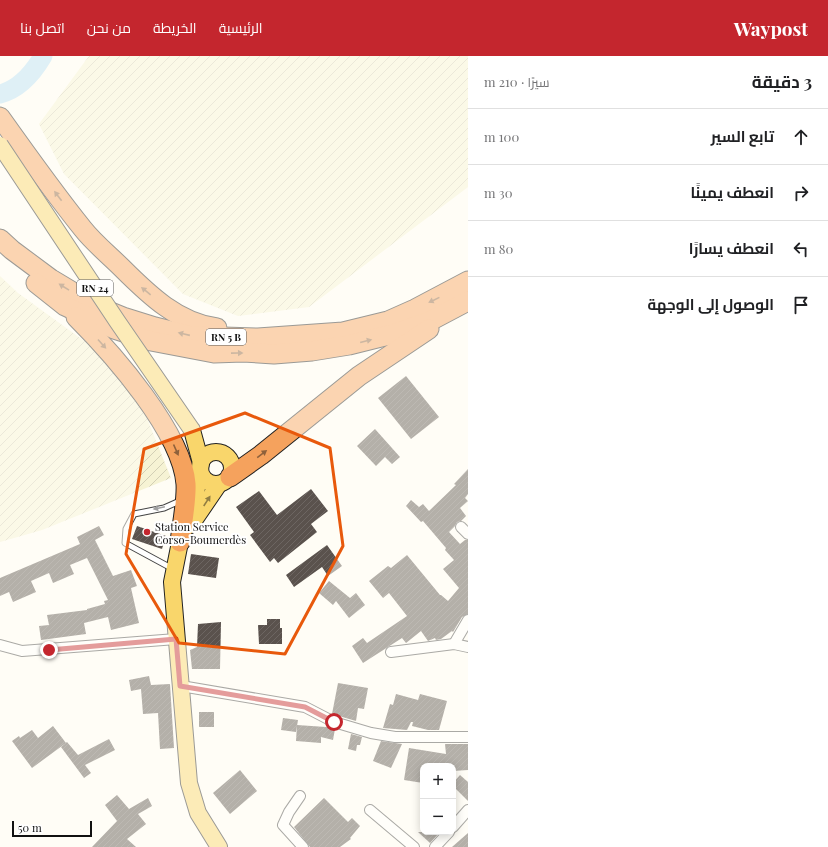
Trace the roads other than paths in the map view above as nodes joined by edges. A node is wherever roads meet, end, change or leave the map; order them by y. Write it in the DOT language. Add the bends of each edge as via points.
graph roads {
  1 [pos="0,117"];
  2 [pos="0,145"];
  3 [pos="0,239"];
  4 [pos="0,255"];
  5 [pos="468,281"];
  6 [pos="468,302"];
  7 [pos="65,306"];
  8 [pos="342,332"];
  9 [pos="192,430"];
  10 [pos="227,456"];
  11 [pos="202,463"];
  12 [pos="224,480"];
  13 [pos="190,497"];
  14 [pos="180,542"];
  15 [pos="174,570"];
  16 [pos="468,620"];
  17 [pos="176,639"];
  18 [pos="454,644"];
  19 [pos="0,645"];
  20 [pos="468,647"];
  21 [pos="391,652"];
  22 [pos="180,686"];
  23 [pos="468,737"];
  24 [pos="300,796"];
  25 [pos="370,810"];
  26 [pos="468,810"];
  27 [pos="456,824"];
  28 [pos="446,835"];
  29 [pos="219,847"];
  30 [pos="303,847"];
  31 [pos="414,847"];
  32 [pos="435,847"];
  8 -- 1 [label="highway, one-way" via="229,330 207,327 177,315 138,284 84,231"];
  2 -- 9 [label="main road, RN 24, bridge"];
  8 -- 3 [label="highway, RN 5 B, one-way" via="258,338 191,336 155,328 96,306 70,292"];
  4 -- 7 [label="highway, RN 5 B"];
  5 -- 8 [label="highway, RN 5 B, one-way" via="388,321"];
  7 -- 6 [label="highway, RN 5 B, one-way" via="114,329 151,342 214,353 274,354 349,345 393,334 430,321"];
  12 -- 6 [label="highway, one-way" via="261,455 359,376"];
  7 -- 13 [label="highway, one-way" via="116,359 151,406 168,432 183,464"];
  9 -- 10 [label="main road"];
  9 -- 11 [label="main road"];
  10 -- 11 [label="main road" via="211,453"];
  10 -- 12 [label="main road" via="232,466"];
  11 -- 12 [label="main road" via="201,474 206,480 210,483"];
  11 -- 13 [label="main road"];
  14 -- 12 [label="main road, one-way"];
  13 -- 14 [label="highway"];
  13 -- 15 [label="lane, one-way" via="164,508 134,514 126,529 125,543"];
  14 -- 15 [label="main road"];
  15 -- 17 [label="main road" via="172,582"];
  16 -- 18 [label="street"];
  17 -- 19 [label="street" via="22,651"];
  17 -- 22 [label="main road"];
  18 -- 20 [label="street"];
  18 -- 21 [label="street"];
  22 -- 23 [label="street" via="305,707 334,722 371,733 395,737"];
  22 -- 29 [label="main road" via="189,783 198,813"];
  24 -- 30 [label="street" via="283,825"];
  25 -- 31 [label="street"];
  26 -- 27 [label="street"];
  28 -- 32 [label="street"];
}
